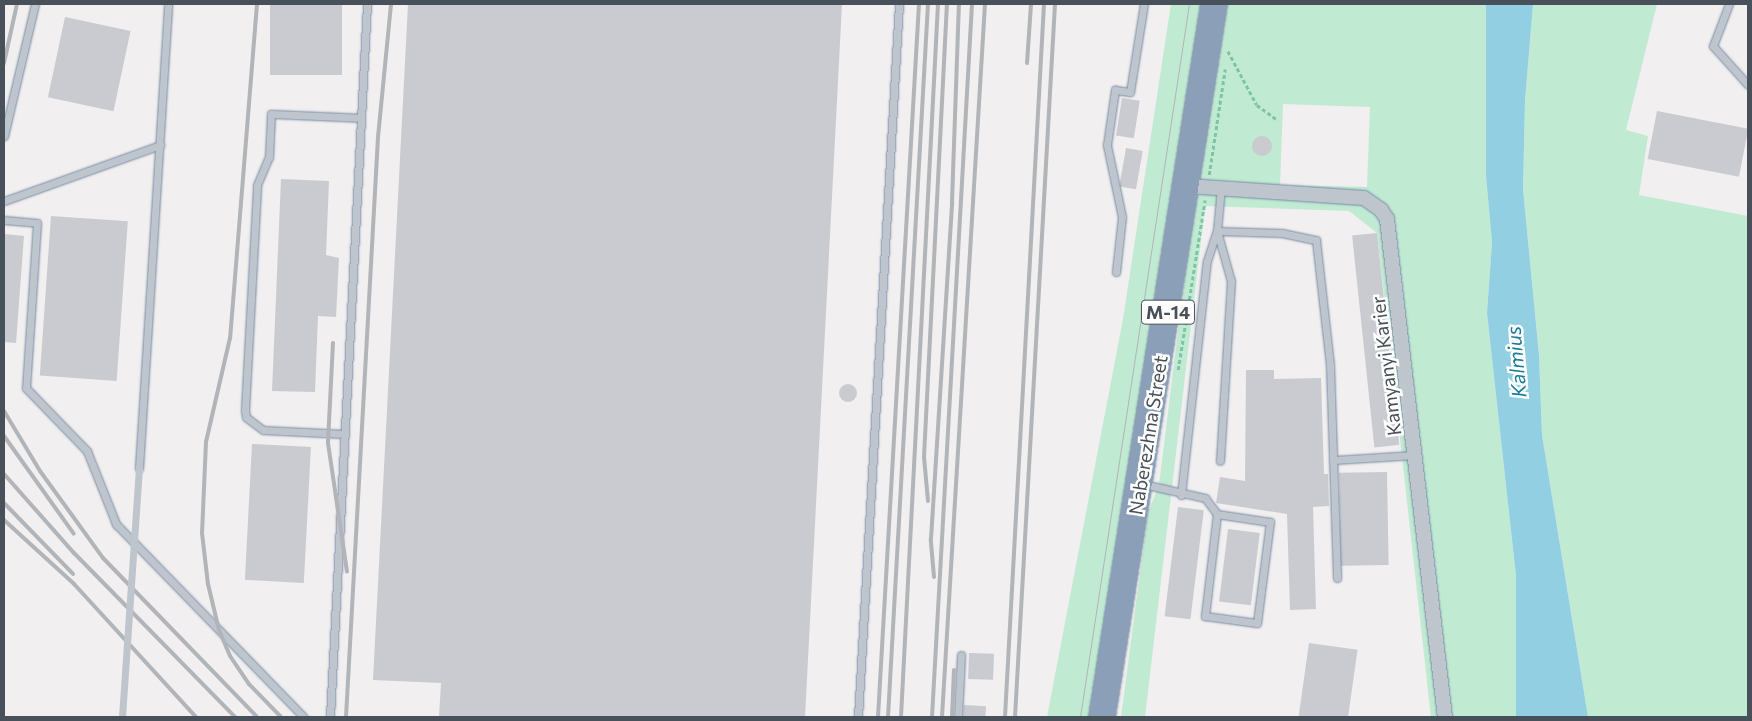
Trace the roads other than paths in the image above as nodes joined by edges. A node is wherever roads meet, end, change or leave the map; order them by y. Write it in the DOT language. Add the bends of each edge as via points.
graph roads {
  1 [pos="35,4"];
  2 [pos="168,4"];
  3 [pos="367,4"];
  4 [pos="899,4"];
  5 [pos="1144,4"];
  6 [pos="1214,4"];
  7 [pos="1729,4"];
  8 [pos="1748,85"];
  9 [pos="361,118"];
  10 [pos="4,136"];
  11 [pos="160,145"];
  12 [pos="1197,187"];
  13 [pos="1221,188"];
  14 [pos="4,201"];
  15 [pos="4,220"];
  16 [pos="1217,231"];
  17 [pos="1116,272"];
  18 [pos="345,434"];
  19 [pos="1415,455"];
  20 [pos="1333,460"];
  21 [pos="1220,462"];
  22 [pos="1141,484"];
  23 [pos="1181,495"];
  24 [pos="1217,514"];
  25 [pos="1336,578"];
  26 [pos="961,655"];
  27 [pos="122,717"];
  28 [pos="304,717"];
  29 [pos="330,717"];
  30 [pos="858,717"];
  31 [pos="958,717"];
  32 [pos="1102,717"];
  33 [pos="1445,717"];
  1 -- 10 [label="lane"];
  2 -- 11 [label="lane"];
  3 -- 9 [label="lane"];
  4 -- 30 [label="lane"];
  5 -- 17 [label="lane" via="1130,92 1115,90 1107,145 1122,217"];
  6 -- 12 [label="highway, Naberezhna Street / М-14"];
  7 -- 8 [label="lane" via="1713,46"];
  9 -- 18 [label="lane"];
  9 -- 18 [label="lane" via="271,114 269,157 257,185 250,312 246,417 263,430"];
  11 -- 14 [label="lane"];
  11 -- 27 [label="lane, bridge"];
  12 -- 13 [label="street, Kamyanyi Karier"];
  12 -- 22 [label="highway, Naberezhna Street / М-14"];
  13 -- 16 [label="lane"];
  13 -- 19 [label="street, Kamyanyi Karier" via="1364,198 1381,210 1390,229"];
  15 -- 28 [label="lane" via="37,223 26,388 87,451 116,524"];
  16 -- 20 [label="lane" via="1282,233 1316,240 1330,365"];
  16 -- 21 [label="lane" via="1231,280"];
  16 -- 23 [label="lane" via="1207,261"];
  18 -- 29 [label="lane"];
  19 -- 20 [label="lane"];
  19 -- 33 [label="street, Kamyanyi Karier"];
  20 -- 25 [label="lane"];
  22 -- 23 [label="lane" via="1159,486"];
  22 -- 32 [label="highway, Naberezhna Street / М-14"];
  23 -- 24 [label="lane" via="1205,498"];
  24 -- 24 [label="lane" via="1270,522 1258,623 1205,616"];
  26 -- 31 [label="lane"];
}
